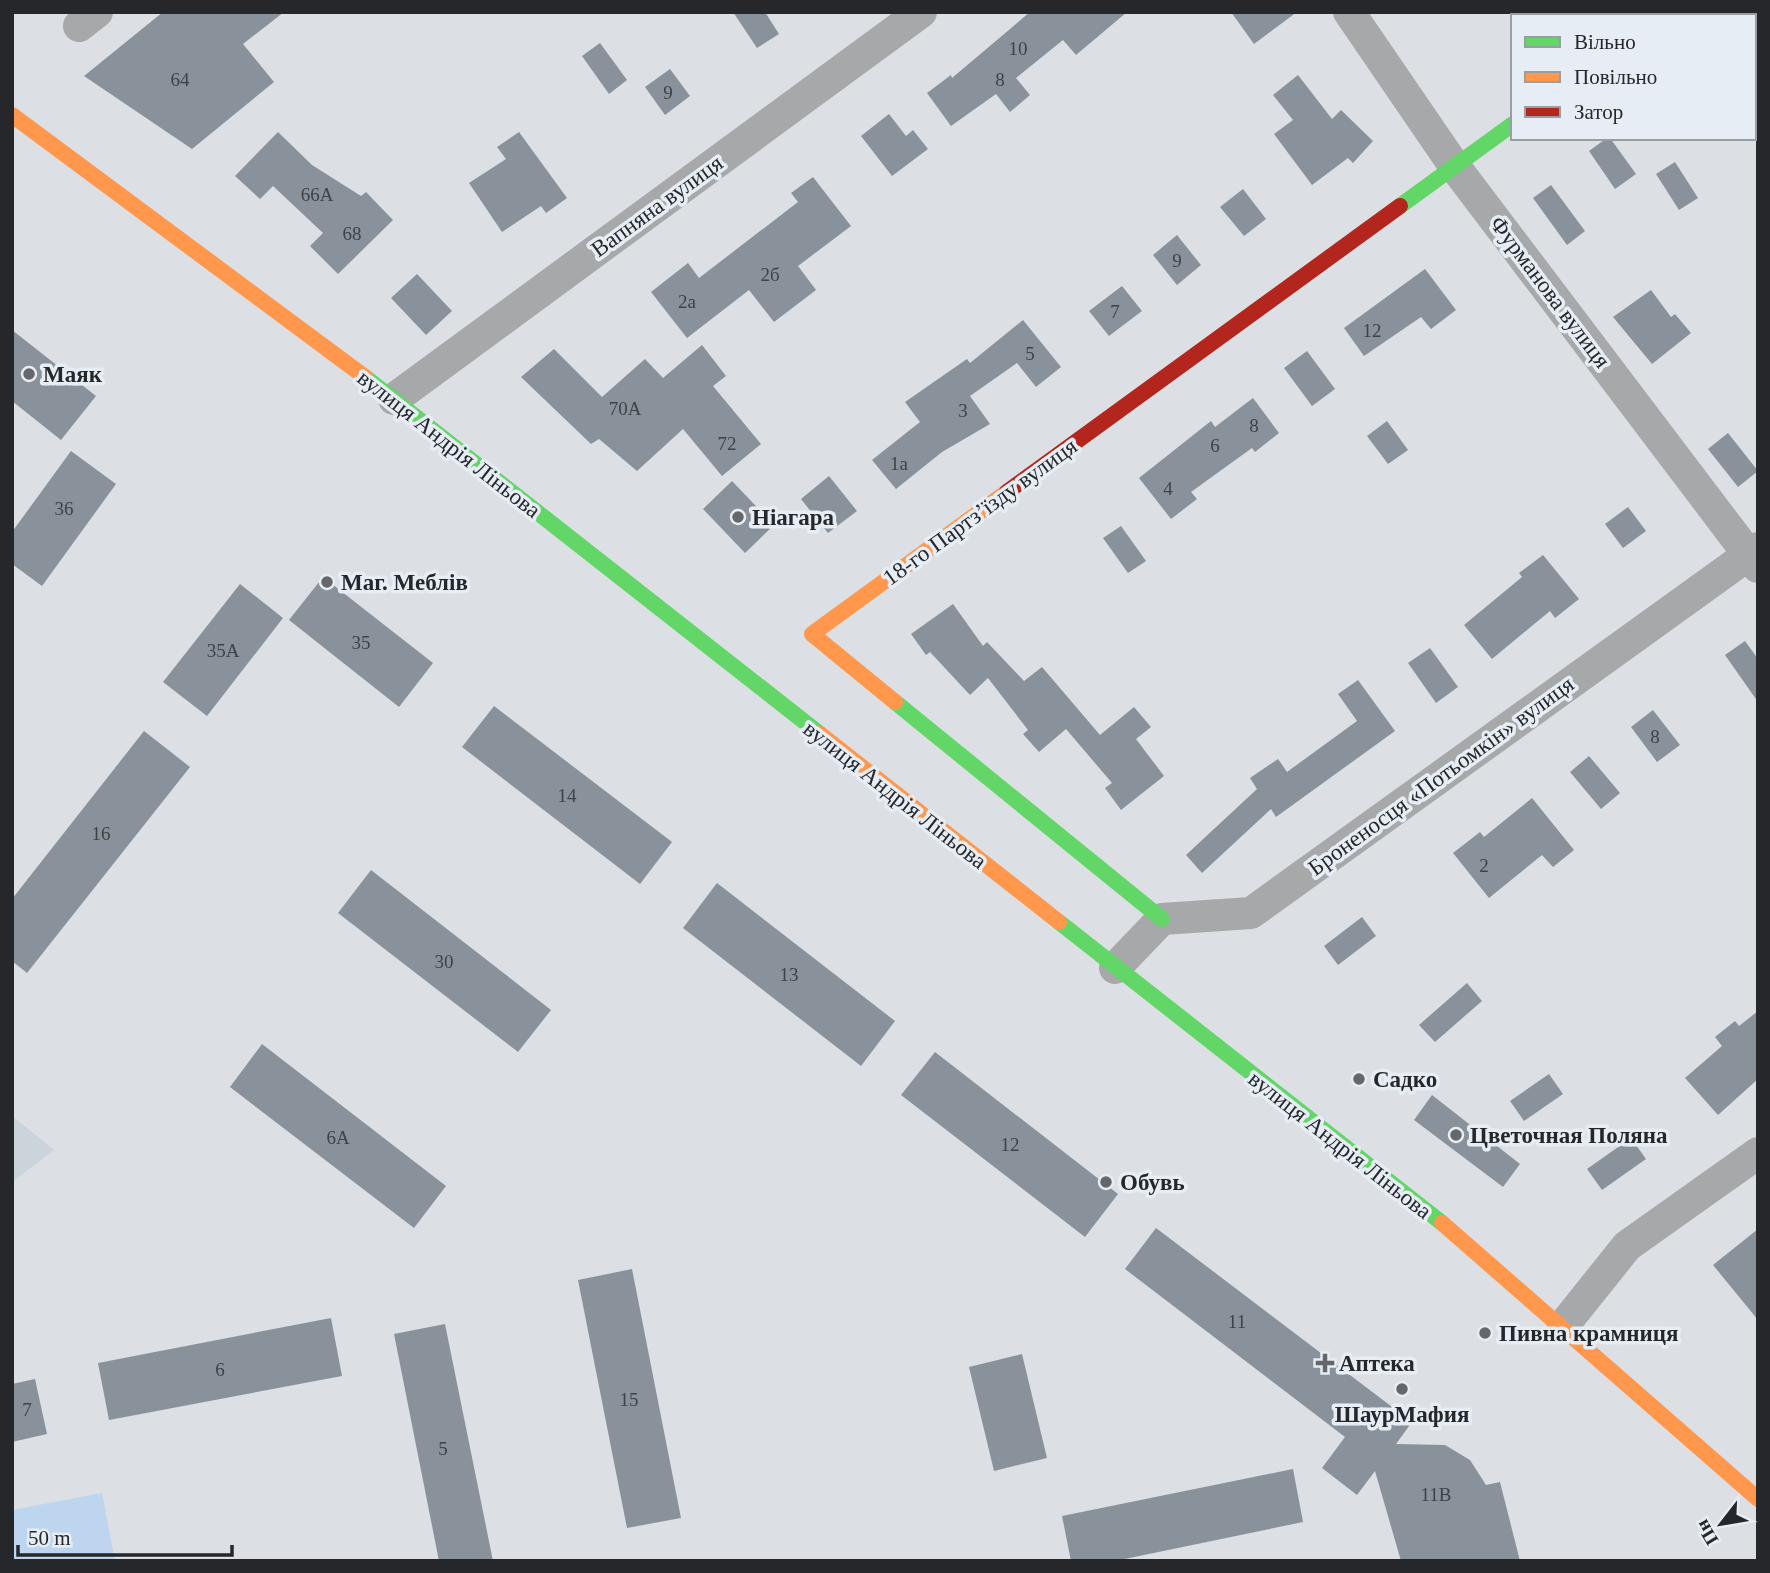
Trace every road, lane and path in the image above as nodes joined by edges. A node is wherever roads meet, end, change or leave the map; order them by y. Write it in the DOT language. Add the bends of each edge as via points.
graph roads {
  1 [pos="921,12"];
  2 [pos="1349,12"];
  3 [pos="12,116"];
  4 [pos="1511,125"];
  5 [pos="1455,167"];
  6 [pos="394,399"];
  7 [pos="1755,557"];
  8 [pos="1162,919"];
  9 [pos="1115,968"];
  10 [pos="1758,1153"];
  11 [pos="1563,1326"];
  12 [pos="1758,1499"];
  1 -- 6 [label="street, Вапняна вулиця"];
  2 -- 5 [label="street, Фурманова вулиця"];
  3 -- 6 [label="main road, вулиця Андрія Ліньова"];
  4 -- 5 [label="main road, 18-го Партз’їзду вулиця"];
  5 -- 7 [label="street, Фурманова вулиця"];
  5 -- 8 [label="main road, 18-го Партз’їзду вулиця" via="812,634"];
  6 -- 9 [label="main road, вулиця Андрія Ліньова"];
  7 -- 8 [label="street, Броненосця «Потьомкін» вулиця" via="1251,913"];
  8 -- 9 [label="street"];
  9 -- 11 [label="main road, вулиця Андрія Ліньова" via="1477,1251"];
  10 -- 11 [label="street" via="1627,1246"];
  11 -- 12 [label="main road, вулиця Андрія Ліньова"];
}
